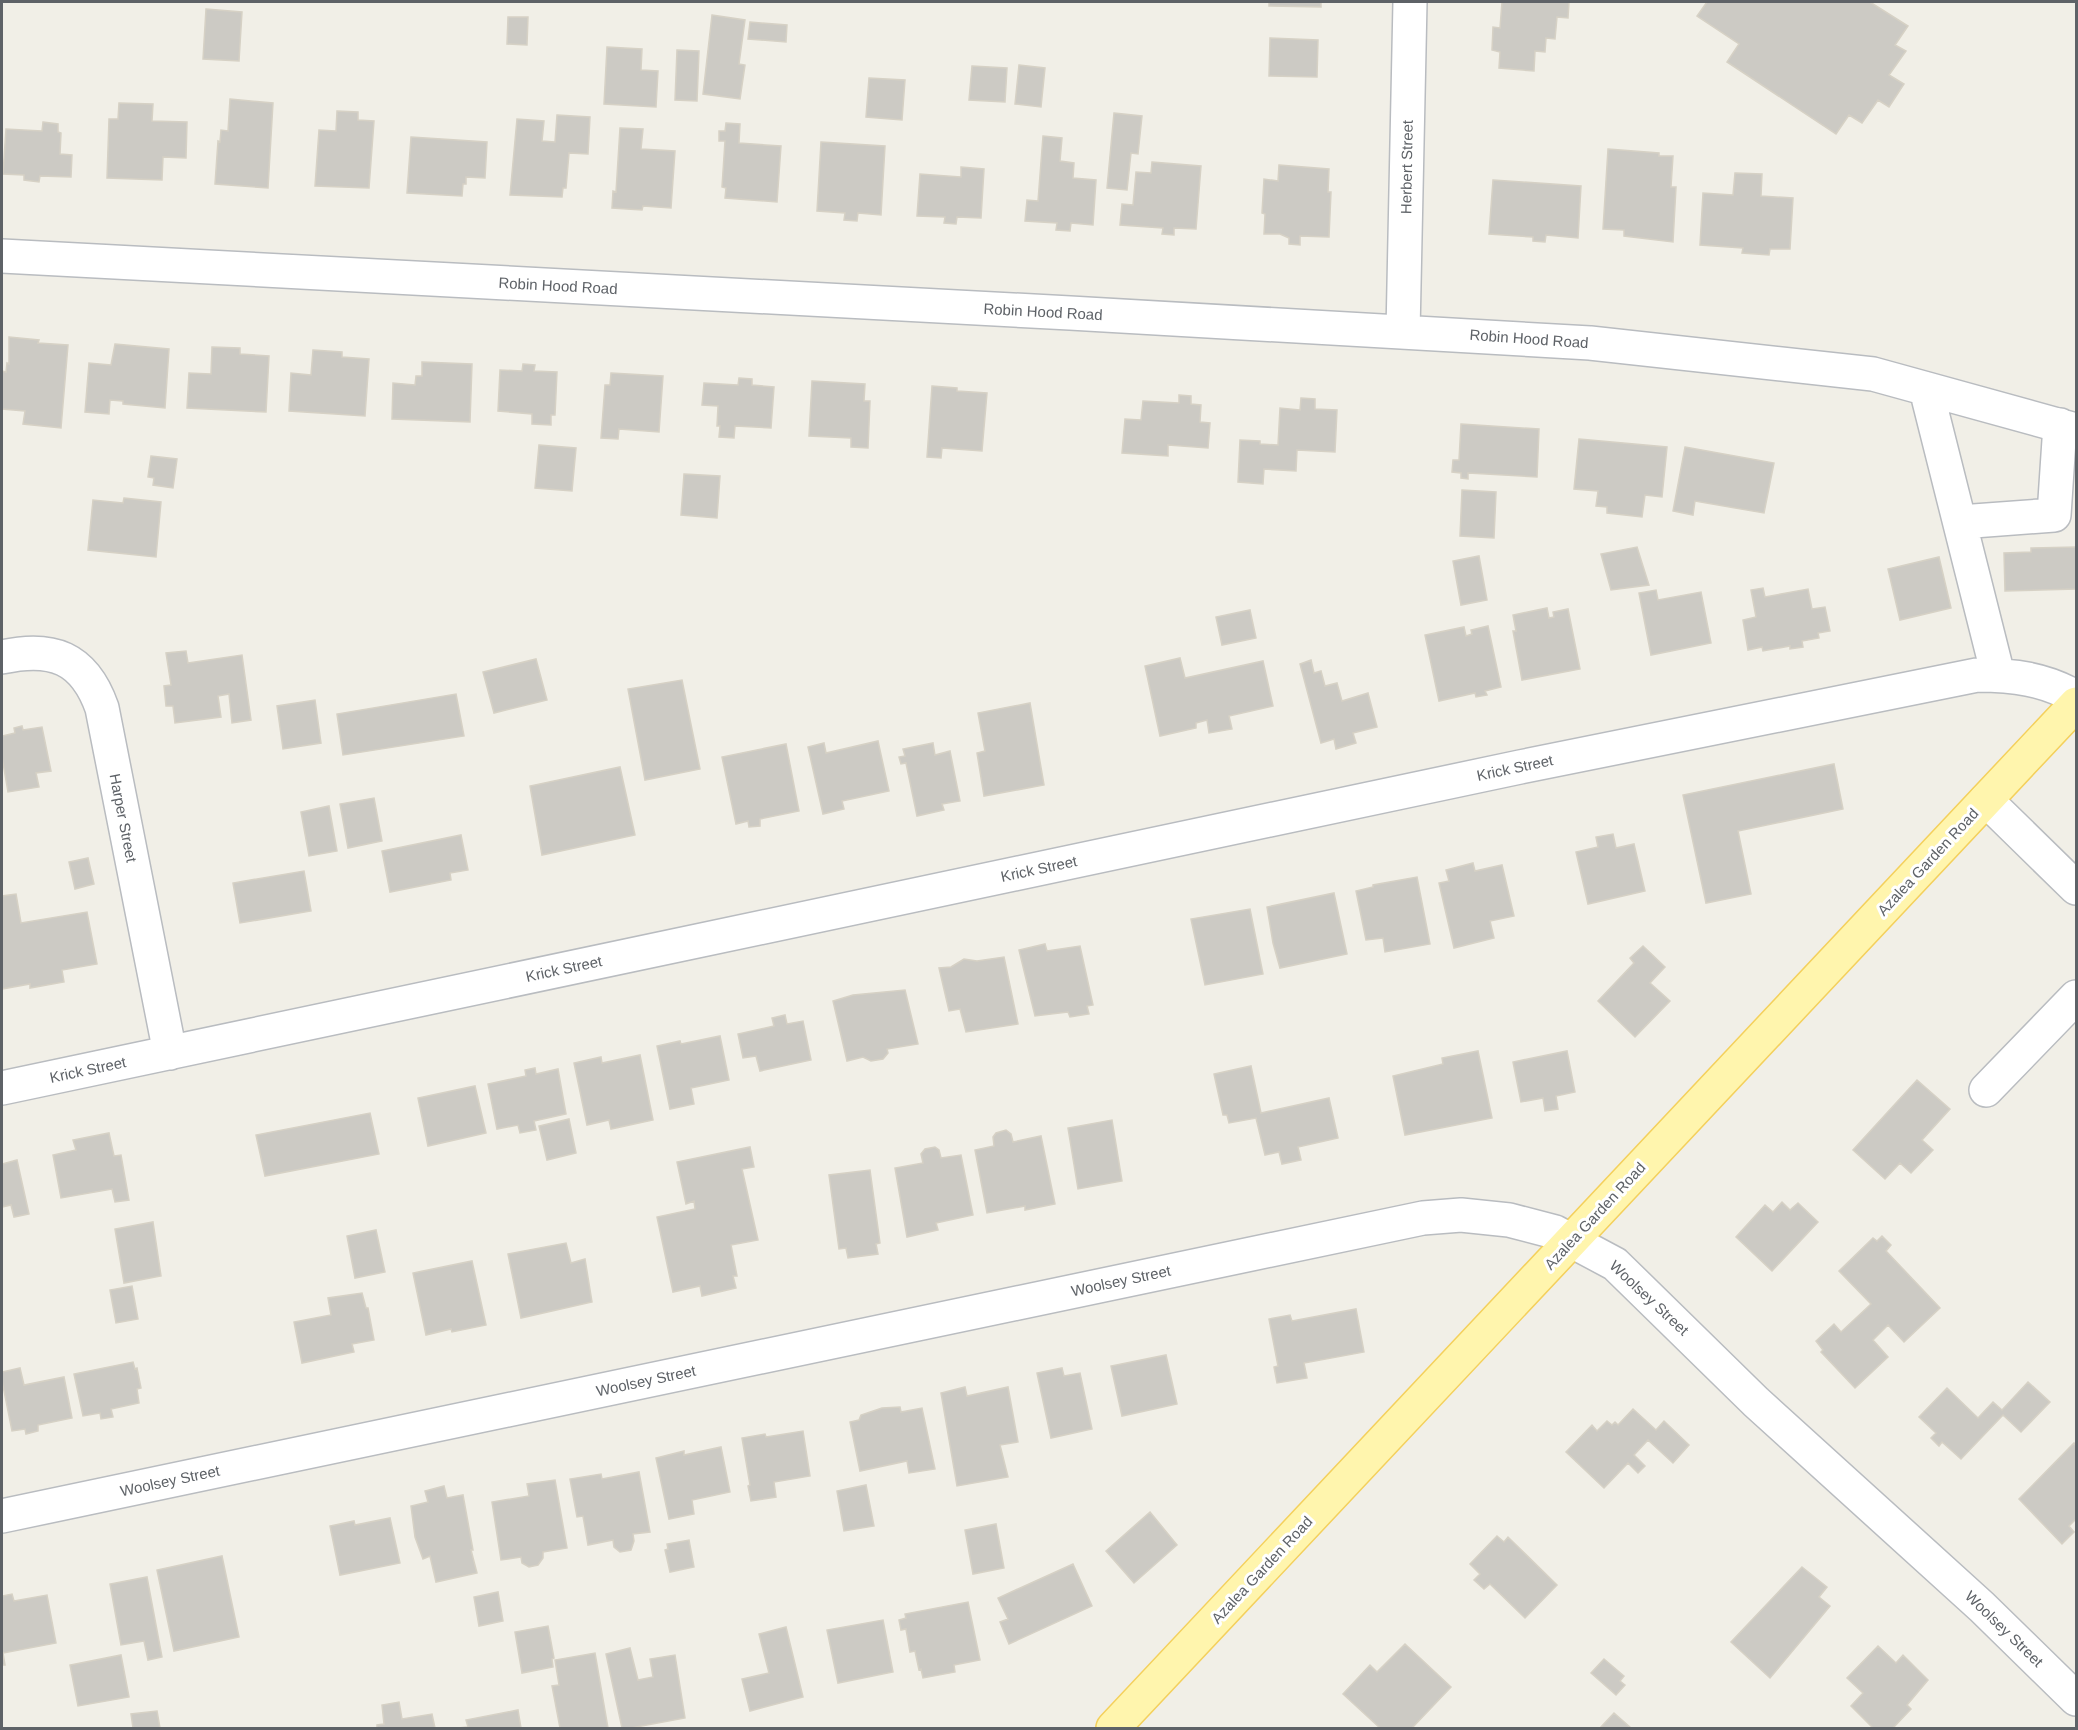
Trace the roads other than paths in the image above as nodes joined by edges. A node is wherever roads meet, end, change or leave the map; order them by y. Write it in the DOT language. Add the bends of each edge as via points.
graph roads {
  1 [pos="1410,2"];
  2 [pos="2,256"];
  3 [pos="1404,332"];
  4 [pos="1926,389"];
  5 [pos="2068,428"];
  6 [pos="1960,522"];
  7 [pos="2,657"];
  8 [pos="1998,675"];
  9 [pos="2076,697"];
  10 [pos="2076,704"];
  11 [pos="1986,800"];
  12 [pos="2076,888"];
  13 [pos="2076,997"];
  14 [pos="170,1053"];
  15 [pos="2,1088"];
  16 [pos="1986,1090"];
  17 [pos="1572,1240"];
  18 [pos="2,1516"];
  19 [pos="2076,1699"];
  20 [pos="1113,1728"];
  1 -- 3 [label="street, Herbert Street"];
  2 -- 3 [label="street, Robin Hood Road"];
  3 -- 4 [label="street, Robin Hood Road" via="1590,343 1772,362 1873,375"];
  4 -- 5 [label="street, Robin Hood Road"];
  4 -- 6 [label="street"];
  5 -- 6 [label="street" via="2054,515"];
  6 -- 8 [label="street"];
  7 -- 14 [label="street, Harper Street" via="46,653 64,659 84,674 95,690 102,708"];
  8 -- 9 [label="street, Krick Street" via="2024,677 2061,688"];
  8 -- 14 [label="street, Krick Street" via="1977,675 1520,767"];
  10 -- 11 [label="main road, Azalea Garden Road"];
  11 -- 12 [label="street"];
  11 -- 17 [label="main road, Azalea Garden Road"];
  13 -- 16 [label="street"];
  14 -- 15 [label="street, Krick Street"];
  17 -- 18 [label="street, Woolsey Street" via="1509,1220 1461,1215 1423,1218"];
  17 -- 19 [label="street, Woolsey Street" via="1615,1264"];
  17 -- 20 [label="main road, Azalea Garden Road"];
}
